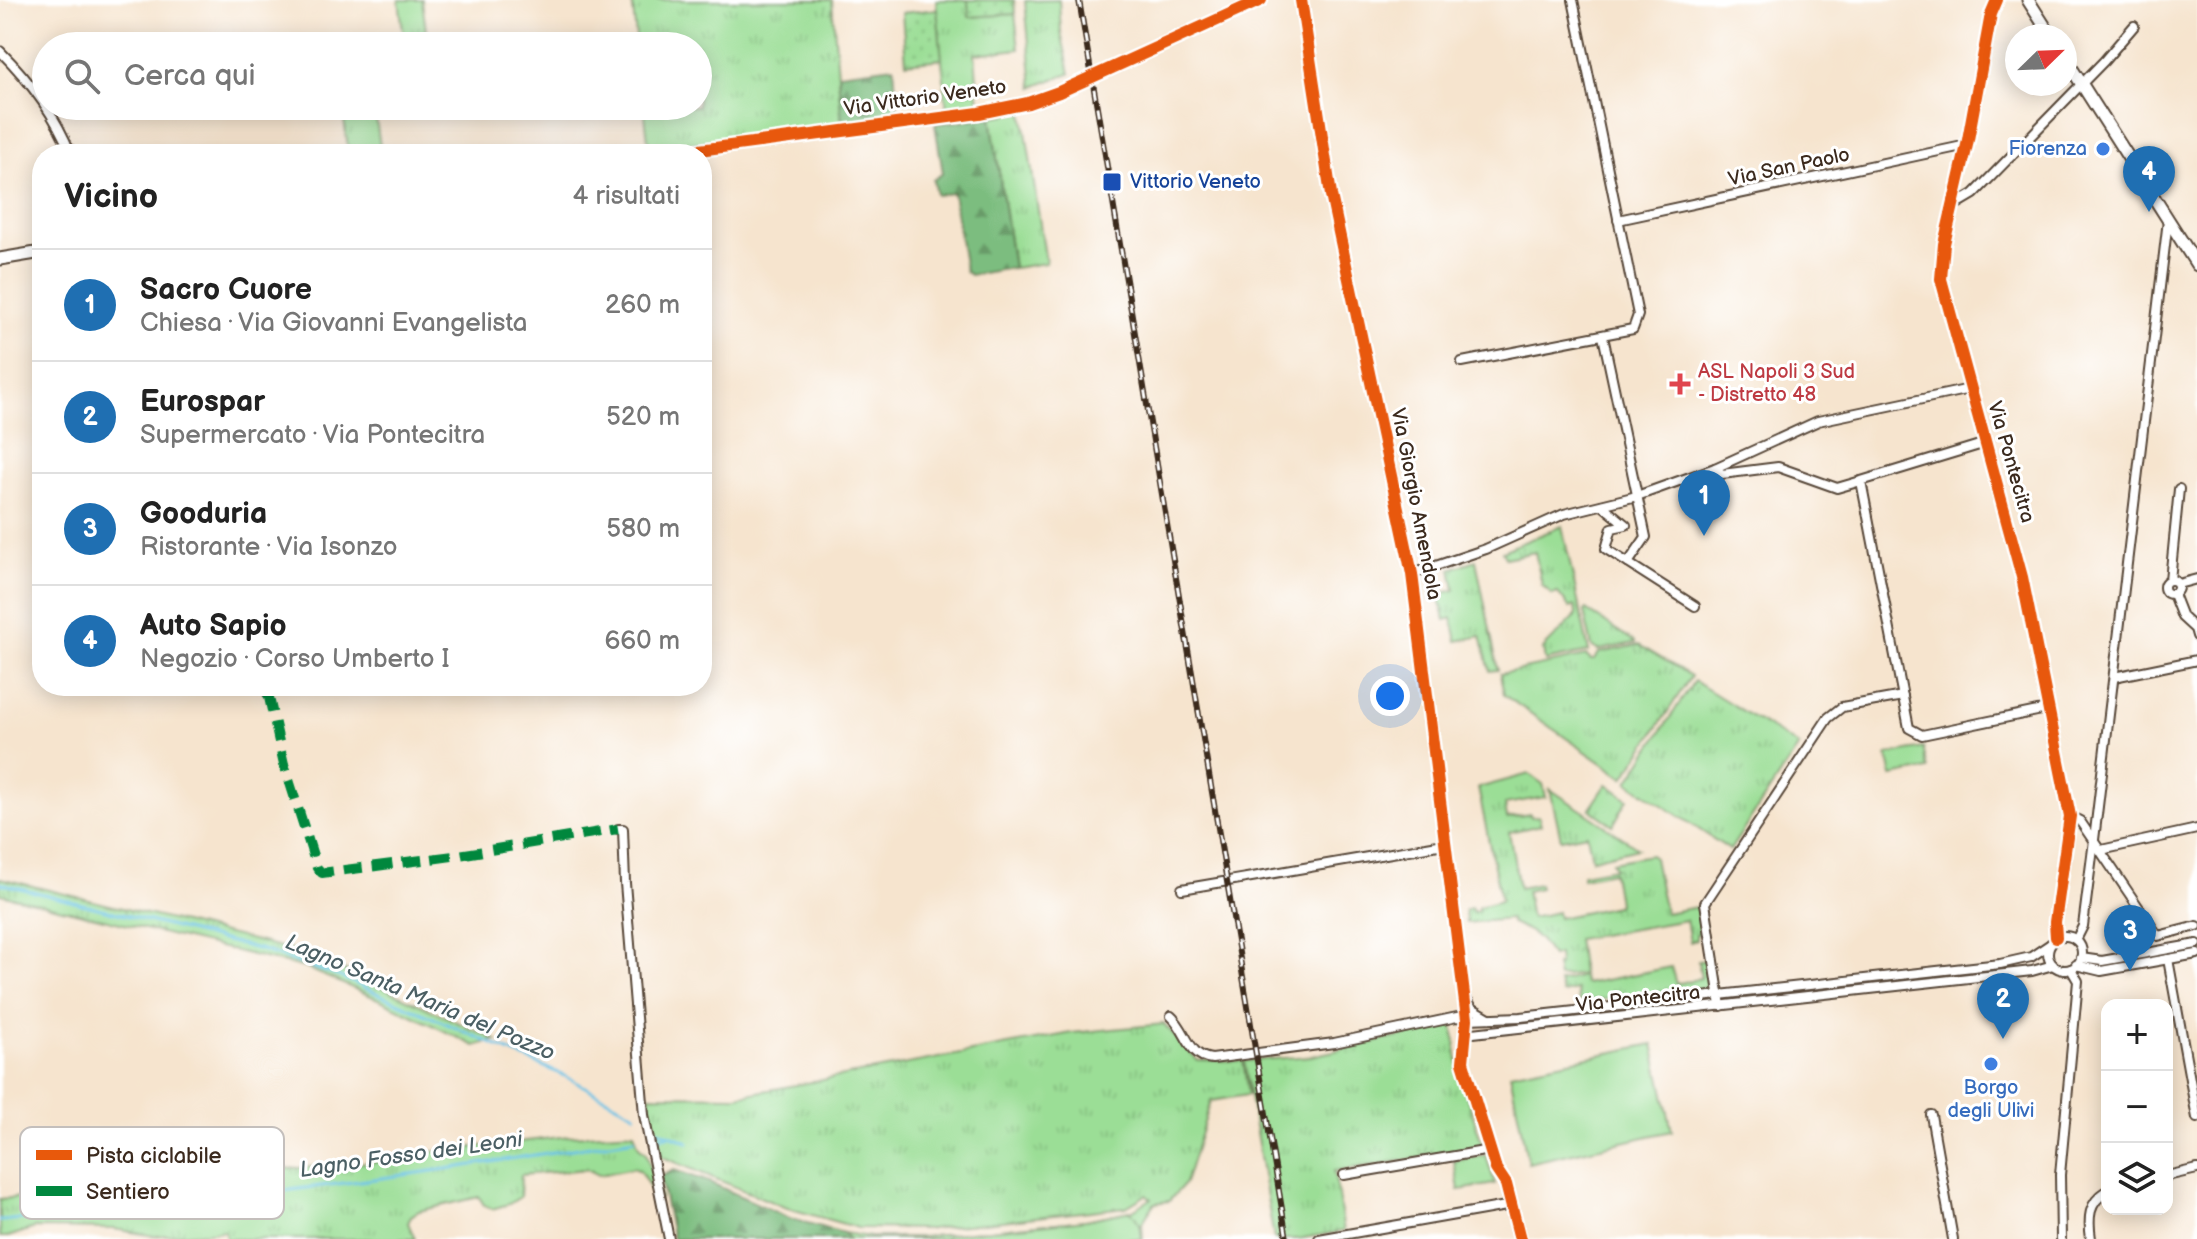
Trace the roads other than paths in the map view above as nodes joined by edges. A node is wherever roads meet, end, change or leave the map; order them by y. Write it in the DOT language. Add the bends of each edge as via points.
graph roads {
  1 [pos="1261,0"];
  2 [pos="1301,0"];
  3 [pos="1573,0"];
  4 [pos="1997,0"];
  5 [pos="2028,0"];
  6 [pos="2043,24"];
  7 [pos="2134,26"];
  8 [pos="0,51"];
  9 [pos="2077,77"];
  10 [pos="2081,83"];
  11 [pos="32,85"];
  12 [pos="55,120"];
  13 [pos="66,144"];
  14 [pos="1967,145"];
  15 [pos="712,148"];
  16 [pos="1952,207"];
  17 [pos="1618,220"];
  18 [pos="2168,220"];
  19 [pos="32,254"];
  20 [pos="0,259"];
  21 [pos="2197,265"];
  22 [pos="1603,336"];
  23 [pos="1462,362"];
  24 [pos="1970,389"];
  25 [pos="1986,443"];
  26 [pos="1715,468"];
  27 [pos="1861,481"];
  28 [pos="2179,489"];
  29 [pos="1637,496"];
  30 [pos="1602,505"];
  31 [pos="1628,563"];
  32 [pos="1412,574"];
  33 [pos="2197,579"];
  34 [pos="2174,582"];
  35 [pos="1695,606"];
  36 [pos="2197,636"];
  37 [pos="2197,660"];
  38 [pos="2114,677"];
  39 [pos="1903,696"];
  40 [pos="2047,709"];
  41 [pos="2070,816"];
  42 [pos="618,829"];
  43 [pos="2197,829"];
  44 [pos="2094,840"];
  45 [pos="1444,844"];
  46 [pos="2101,850"];
  47 [pos="1182,889"];
  48 [pos="2197,926"];
  49 [pos="2076,940"];
  50 [pos="2053,941"];
  51 [pos="2197,944"];
  52 [pos="2197,954"];
  53 [pos="2168,959"];
  54 [pos="2076,964"];
  55 [pos="2053,965"];
  56 [pos="1464,994"];
  57 [pos="1719,994"];
  58 [pos="1721,1006"];
  59 [pos="1171,1016"];
  60 [pos="1490,1018"];
  61 [pos="1467,1019"];
  62 [pos="1464,1034"];
  63 [pos="1931,1115"];
  64 [pos="2197,1118"];
  65 [pos="1490,1150"];
  66 [pos="2197,1169"];
  67 [pos="1344,1175"];
  68 [pos="2173,1175"];
  69 [pos="2101,1197"];
  70 [pos="1512,1205"];
  71 [pos="669,1239"];
  72 [pos="1319,1239"];
  73 [pos="1520,1239"];
  74 [pos="1953,1239"];
  75 [pos="2061,1239"];
  76 [pos="2091,1239"];
  1 -- 15 [label="street, Via Vittorio Veneto" via="1028,103"];
  2 -- 32 [label="street, Via Giorgio Amendola" via="1331,195"];
  3 -- 17 [label="street"];
  4 -- 14 [label="street, Via Pontecitra"];
  5 -- 6 [label="street"];
  7 -- 10 [label="street"];
  8 -- 11 [label="street"];
  9 -- 10 [label="street"];
  10 -- 16 [label="street" via="1974,194"];
  10 -- 18 [label="street"];
  12 -- 13 [label="street"];
  14 -- 16 [label="street, Via Pontecitra"];
  14 -- 17 [label="street, Via San Paolo"];
  16 -- 24 [label="street, Via Pontecitra" via="1941,279"];
  17 -- 22 [label="street" via="1638,315 1633,329"];
  18 -- 21 [label="street"];
  18 -- 38 [label="street"];
  19 -- 20 [label="street"];
  22 -- 23 [label="street"];
  22 -- 29 [label="street"];
  24 -- 25 [label="street, Via Pontecitra"];
  24 -- 26 [label="street" via="1818,421"];
  25 -- 27 [label="street"];
  25 -- 40 [label="street, Via Pontecitra" via="2022,577"];
  26 -- 27 [label="street" via="1722,474 1778,467 1837,488"];
  26 -- 29 [label="street"];
  27 -- 39 [label="street"];
  28 -- 34 [label="street"];
  29 -- 30 [label="street"];
  29 -- 31 [label="street" via="1646,537"];
  30 -- 31 [label="street" via="1626,525 1612,528 1606,549"];
  30 -- 32 [label="street" via="1564,514"];
  31 -- 35 [label="street"];
  32 -- 45 [label="street, Via Giorgio Amendola"];
  33 -- 34 [label="street"];
  34 -- 36 [label="street" via="2182,617"];
  37 -- 38 [label="street"];
  38 -- 44 [label="street"];
  39 -- 40 [label="street" via="1909,728 1922,735"];
  39 -- 57 [label="street" via="1842,707 1828,718 1705,903"];
  40 -- 41 [label="street, Via Pontecitra"];
  41 -- 44 [label="street"];
  41 -- 50 [label="street, Via Pontecitra"];
  42 -- 71 [label="street" via="623,829 644,1115"];
  43 -- 46 [label="street"];
  44 -- 46 [label="street"];
  44 -- 49 [label="street" via="2083,926"];
  45 -- 47 [label="street"];
  45 -- 56 [label="street, Via Giorgio Amendola"];
  46 -- 48 [label="street" via="2158,936"];
  49 -- 50 [label="street" via="2070,936"];
  49 -- 54 [label="street" via="2081,948"];
  50 -- 55 [label="street" via="2048,955"];
  50 -- 57 [label="street, Via Pontecitra" via="2031,957 2000,964"];
  51 -- 54 [label="street"];
  52 -- 53 [label="street"];
  53 -- 54 [label="street" via="2101,971"];
  53 -- 64 [label="street"];
  54 -- 55 [label="street" via="2063,970"];
  54 -- 75 [label="street" via="2060,1175"];
  55 -- 58 [label="street, Via Pontecitra"];
  56 -- 60 [label="street" via="1472,1008"];
  56 -- 61 [label="street, Via Giorgio Amendola"];
  57 -- 58 [label="street"];
  57 -- 60 [label="street, Via Pontecitra"];
  58 -- 62 [label="street, Via Pontecitra"];
  59 -- 61 [label="street, Via Pontecitra" via="1192,1049 1212,1059"];
  60 -- 61 [label="street, Via Pontecitra"];
  61 -- 62 [label="street, Via Giorgio Amendola"];
  62 -- 65 [label="street, Via Giorgio Amendola" via="1463,1062"];
  63 -- 74 [label="street"];
  65 -- 67 [label="street"];
  65 -- 70 [label="street, Via Giorgio Amendola"];
  66 -- 68 [label="street"];
  69 -- 76 [label="street" via="2088,1218"];
  70 -- 72 [label="street"];
  70 -- 73 [label="street, Via Giorgio Amendola"];
}
